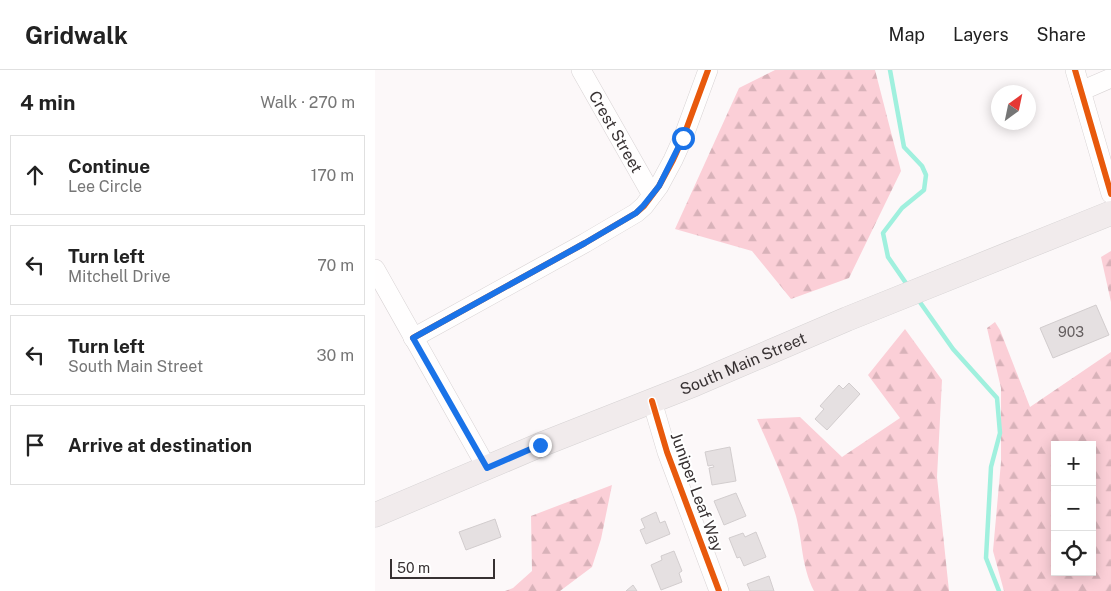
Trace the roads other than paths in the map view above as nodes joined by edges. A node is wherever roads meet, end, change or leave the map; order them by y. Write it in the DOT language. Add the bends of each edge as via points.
graph roads {
  1 [pos="581,70"];
  2 [pos="708,70"];
  3 [pos="1075,70"];
  4 [pos="1111,78"];
  5 [pos="1081,90"];
  6 [pos="1111,194"];
  7 [pos="652,195"];
  8 [pos="1111,212"];
  9 [pos="375,269"];
  10 [pos="413,338"];
  11 [pos="653,401"];
  12 [pos="487,468"];
  13 [pos="375,515"];
  14 [pos="719,591"];
  1 -- 7 [label="street, Crest Street"];
  2 -- 7 [label="street" via="683,138"];
  3 -- 5 [label="street"];
  4 -- 5 [label="street"];
  5 -- 6 [label="street"];
  7 -- 10 [label="street" via="636,213"];
  8 -- 11 [label="main road, South Main Street"];
  9 -- 10 [label="street"];
  10 -- 12 [label="street"];
  11 -- 12 [label="main road, South Main Street"];
  11 -- 14 [label="street, Juniper Leaf Way" via="667,452"];
  12 -- 13 [label="main road, South Main Street"];
}
